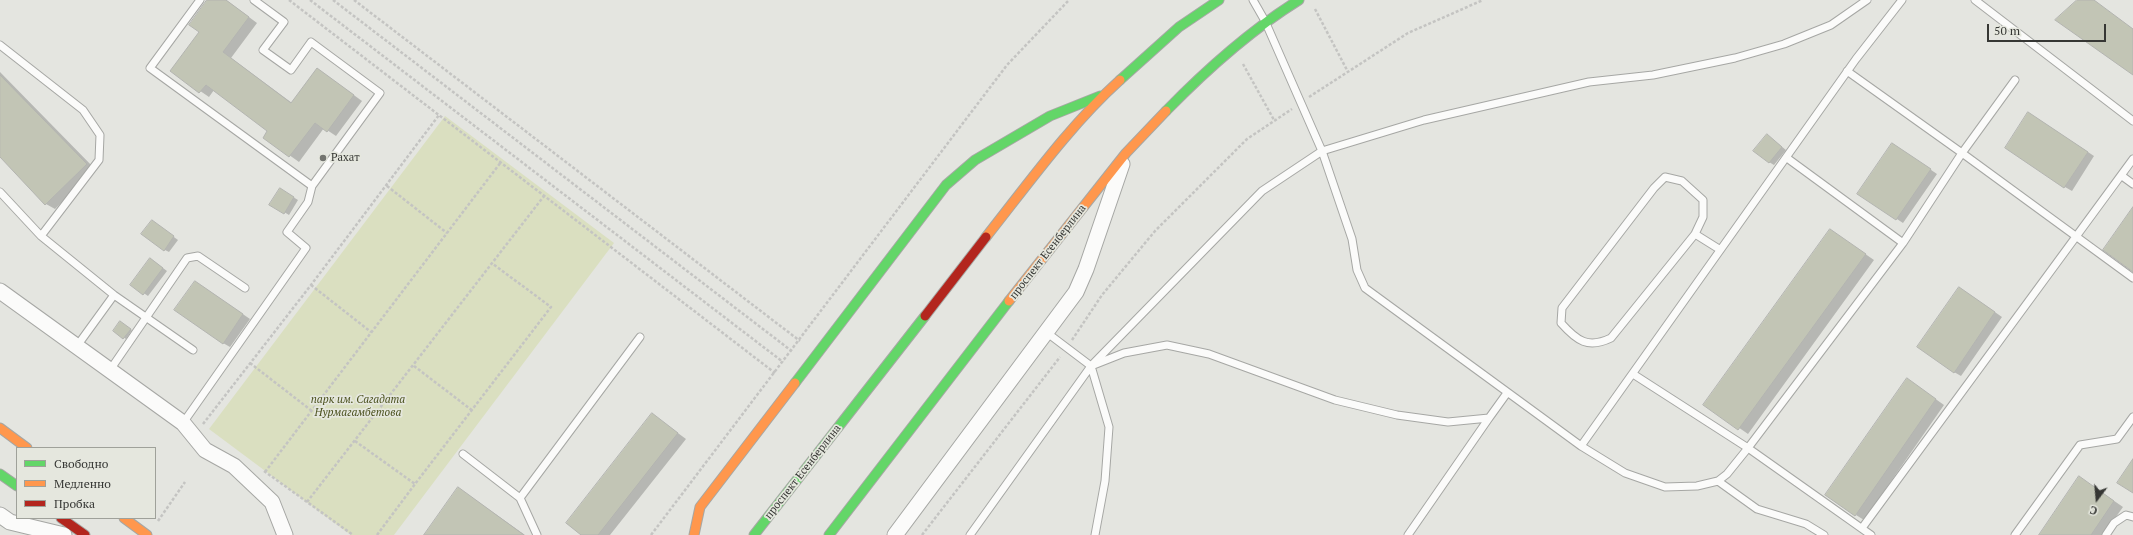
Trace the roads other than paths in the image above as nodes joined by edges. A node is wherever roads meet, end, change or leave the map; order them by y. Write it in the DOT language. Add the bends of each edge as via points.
graph roads {
  1 [pos="200,0"];
  2 [pos="254,0"];
  3 [pos="1219,0"];
  4 [pos="1253,0"];
  5 [pos="1299,0"];
  6 [pos="1867,0"];
  7 [pos="1902,0"];
  8 [pos="1975,0"];
  9 [pos="1265,21"];
  10 [pos="0,44"];
  11 [pos="1847,71"];
  12 [pos="2015,80"];
  13 [pos="1104,94"];
  14 [pos="2133,122"];
  15 [pos="1322,151"];
  16 [pos="1126,153"];
  17 [pos="1962,154"];
  18 [pos="1787,158"];
  19 [pos="2133,159"];
  20 [pos="2122,176"];
  21 [pos="2133,184"];
  22 [pos="312,186"];
  23 [pos="0,192"];
  24 [pos="1695,234"];
  25 [pos="41,236"];
  26 [pos="2076,237"];
  27 [pos="1903,243"];
  28 [pos="1719,249"];
  29 [pos="2133,278"];
  30 [pos="245,288"];
  31 [pos="0,291"];
  32 [pos="114,294"];
  33 [pos="146,318"];
  34 [pos="1046,331"];
  35 [pos="640,338"];
  36 [pos="77,346"];
  37 [pos="193,350"];
  38 [pos="1091,366"];
  39 [pos="110,370"];
  40 [pos="1633,374"];
  41 [pos="1507,393"];
  42 [pos="2133,417"];
  43 [pos="1489,418"];
  44 [pos="183,423"];
  45 [pos="0,428"];
  46 [pos="1581,446"];
  47 [pos="26,447"];
  48 [pos="1748,448"];
  49 [pos="463,454"];
  50 [pos="0,474"];
  51 [pos="1718,481"];
  52 [pos="16,485"];
  53 [pos="520,498"];
  54 [pos="0,515"];
  55 [pos="2133,517"];
  56 [pos="62,519"];
  57 [pos="125,519"];
  58 [pos="1862,528"];
  59 [pos="64,535"];
  60 [pos="85,535"];
  61 [pos="147,535"];
  62 [pos="285,535"];
  63 [pos="537,535"];
  64 [pos="694,535"];
  65 [pos="754,535"];
  66 [pos="829,535"];
  67 [pos="895,535"];
  68 [pos="970,535"];
  69 [pos="1095,535"];
  70 [pos="1408,535"];
  71 [pos="1824,535"];
  72 [pos="1871,535"];
  73 [pos="2016,535"];
  74 [pos="2106,535"];
  1 -- 22 [label="lane" via="150,68"];
  2 -- 22 [label="lane" via="284,22 263,50 291,70 311,42 380,93"];
  3 -- 13 [label="street, проспект Есенберлина" via="1179,27"];
  4 -- 9 [label="lane"];
  5 -- 9 [label="street, проспект Есенберлина"];
  6 -- 15 [label="lane" via="1831,25 1784,44 1735,58 1653,75 1589,82 1424,120"];
  7 -- 11 [label="lane"];
  8 -- 14 [label="lane"];
  9 -- 15 [label="lane"];
  9 -- 16 [label="street, проспект Есенберлина" via="1197,79"];
  10 -- 25 [label="lane" via="83,110 100,135 98,160"];
  11 -- 17 [label="lane"];
  11 -- 18 [label="lane"];
  12 -- 17 [label="lane"];
  13 -- 64 [label="street" via="1043,120 975,160 946,185 700,507"];
  13 -- 65 [label="street, проспект Есенберлина" via="1041,167"];
  15 -- 38 [label="lane" via="1262,191"];
  15 -- 41 [label="lane" via="1352,239 1357,270 1365,288"];
  16 -- 34 [label="street" via="1076,292"];
  16 -- 66 [label="street, проспект Есенберлина"];
  17 -- 26 [label="lane"];
  17 -- 27 [label="lane"];
  18 -- 27 [label="lane"];
  18 -- 28 [label="lane"];
  19 -- 20 [label="lane"];
  20 -- 21 [label="lane"];
  20 -- 26 [label="lane"];
  22 -- 44 [label="lane" via="308,202 287,232 306,248"];
  23 -- 25 [label="lane"];
  24 -- 24 [label="lane" via="1611,338 1598,344 1575,339 1561,324 1562,308 1649,194 1665,177 1682,181 1703,200 1703,217"];
  24 -- 28 [label="lane"];
  25 -- 32 [label="lane"];
  26 -- 29 [label="lane"];
  26 -- 58 [label="lane"];
  27 -- 48 [label="lane"];
  28 -- 40 [label="lane"];
  30 -- 33 [label="lane" via="198,256 187,258"];
  31 -- 36 [label="street"];
  32 -- 33 [label="lane"];
  32 -- 36 [label="lane"];
  33 -- 37 [label="lane"];
  33 -- 39 [label="lane"];
  34 -- 38 [label="lane"];
  34 -- 67 [label="street"];
  35 -- 53 [label="lane"];
  36 -- 39 [label="street"];
  38 -- 43 [label="lane" via="1124,353 1167,345 1209,354 1335,400 1397,415 1448,422"];
  38 -- 68 [label="lane"];
  38 -- 69 [label="lane" via="1109,427 1105,481"];
  39 -- 44 [label="street"];
  40 -- 46 [label="lane"];
  40 -- 48 [label="lane"];
  41 -- 43 [label="lane"];
  41 -- 46 [label="lane"];
  42 -- 73 [label="lane" via="2117,439 2080,445"];
  43 -- 70 [label="lane"];
  44 -- 62 [label="street" via="206,450 234,466 272,502"];
  45 -- 47 [label="street"];
  46 -- 51 [label="lane" via="1625,473 1665,487 1697,486"];
  48 -- 51 [label="lane"];
  48 -- 58 [label="lane"];
  49 -- 53 [label="lane"];
  50 -- 52 [label="street"];
  51 -- 71 [label="lane" via="1757,509 1806,524"];
  53 -- 63 [label="lane"];
  54 -- 59 [label="street" via="10,522"];
  55 -- 74 [label="lane" via="2126,515 2121,518"];
  56 -- 60 [label="street"];
  57 -- 61 [label="street"];
  58 -- 72 [label="lane"];
}
